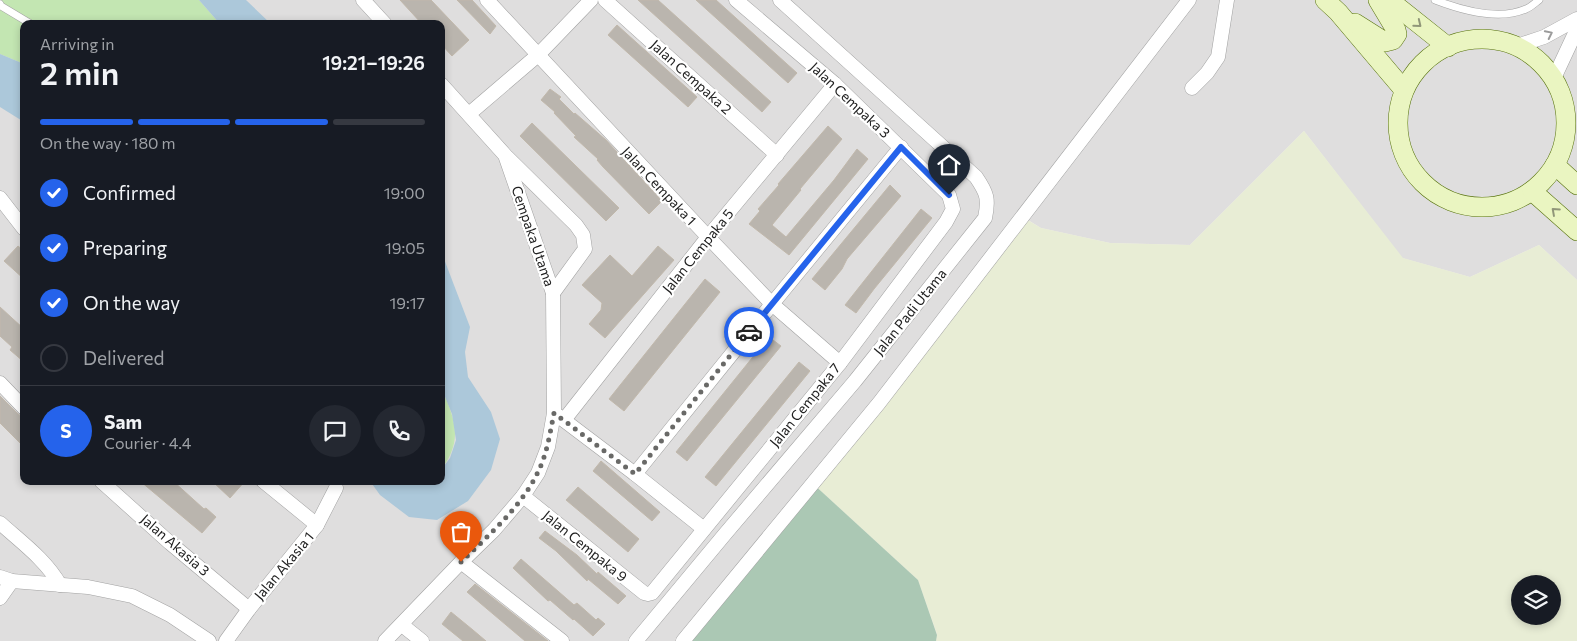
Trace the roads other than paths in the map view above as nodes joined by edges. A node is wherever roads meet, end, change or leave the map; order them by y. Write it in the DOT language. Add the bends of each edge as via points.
graph roads {
  1 [pos="363,0"];
  2 [pos="487,0"];
  3 [pos="591,0"];
  4 [pos="605,0"];
  5 [pos="736,0"];
  6 [pos="780,0"];
  7 [pos="1189,0"];
  8 [pos="1227,0"];
  9 [pos="1378,0"];
  10 [pos="1389,0"];
  11 [pos="1435,0"];
  12 [pos="1534,1"];
  13 [pos="0,4"];
  14 [pos="1331,6"];
  15 [pos="1577,19"];
  16 [pos="23,20"];
  17 [pos="381,20"];
  18 [pos="1577,29"];
  19 [pos="1520,45"];
  20 [pos="1448,47"];
  21 [pos="538,55"];
  22 [pos="1555,76"];
  23 [pos="835,84"];
  24 [pos="445,88"];
  25 [pos="1192,88"];
  26 [pos="1404,90"];
  27 [pos="469,114"];
  28 [pos="901,147"];
  29 [pos="777,154"];
  30 [pos="505,155"];
  31 [pos="1555,165"];
  32 [pos="1577,185"];
  33 [pos="1532,191"];
  34 [pos="0,198"];
  35 [pos="952,208"];
  36 [pos="20,224"];
  37 [pos="1577,231"];
  38 [pos="708,238"];
  39 [pos="553,293"];
  40 [pos="772,304"];
  41 [pos="840,362"];
  42 [pos="0,383"];
  43 [pos="20,404"];
  44 [pos="559,417"];
  45 [pos="635,474"];
  46 [pos="106,485"];
  47 [pos="268,485"];
  48 [pos="336,488"];
  49 [pos="523,496"];
  50 [pos="0,523"];
  51 [pos="318,525"];
  52 [pos="704,529"];
  53 [pos="461,562"];
  54 [pos="6,579"];
  55 [pos="60,585"];
  56 [pos="648,594"];
  57 [pos="0,598"];
  58 [pos="249,609"];
  59 [pos="402,625"];
  60 [pos="209,641"];
  61 [pos="226,641"];
  62 [pos="385,641"];
  63 [pos="422,641"];
  64 [pos="562,641"];
  65 [pos="636,641"];
  66 [pos="683,641"];
  1 -- 17 [label="street"];
  2 -- 21 [label="street, Jalan Cempaka 1"];
  3 -- 21 [label="street"];
  4 -- 29 [label="street, Jalan Cempaka 2"];
  5 -- 23 [label="street, Jalan Cempaka 3"];
  6 -- 65 [label="street, Jalan Padi Utama" via="976,177 986,191 985,218 855,381"];
  7 -- 66 [label="street" via="878,403"];
  8 -- 25 [label="street" via="1218,57"];
  9 -- 14 [label="street" via="1396,30 1396,37 1389,43"];
  10 -- 20 [label="street, one-way"];
  11 -- 12 [label="lane" via="1461,9 1497,14 1526,9"];
  13 -- 16 [label="lane"];
  14 -- 26 [label="street"];
  19 -- 15 [label="street, one-way" via="1544,37"];
  18 -- 22 [label="street"];
  19 -- 20 [label="street" via="1487,40 1467,41"];
  19 -- 22 [label="street"];
  20 -- 26 [label="street" via="1422,65"];
  21 -- 27 [label="street"];
  21 -- 38 [label="street, Jalan Cempaka 1"];
  22 -- 31 [label="street" via="1564,108 1565,137"];
  23 -- 28 [label="street, Jalan Cempaka 3"];
  23 -- 29 [label="street, Jalan Cempaka 5"];
  24 -- 27 [label="street, Cempaka Utama"];
  26 -- 33 [label="street" via="1397,121 1402,152 1424,185 1442,199 1472,208 1504,206"];
  27 -- 30 [label="street, Cempaka Utama"];
  28 -- 35 [label="street, Jalan Cempaka 3" via="949,195"];
  28 -- 40 [label="street"];
  29 -- 38 [label="street, Jalan Cempaka 5"];
  30 -- 39 [label="street, Cempaka Utama"];
  30 -- 39 [label="street" via="583,235 585,249"];
  31 -- 32 [label="street"];
  31 -- 33 [label="street"];
  37 -- 33 [label="street, one-way"];
  34 -- 36 [label="street"];
  35 -- 41 [label="street, Jalan Cempaka 7" via="946,222"];
  38 -- 40 [label="street, Jalan Cempaka 1"];
  38 -- 44 [label="street, Jalan Cempaka 5"];
  39 -- 44 [label="street, Cempaka Utama"];
  40 -- 41 [label="street, Jalan Cempaka 1"];
  40 -- 45 [label="street"];
  41 -- 52 [label="street, Jalan Cempaka 7"];
  42 -- 43 [label="street"];
  44 -- 45 [label="street"];
  44 -- 49 [label="street, Cempaka Utama" via="538,473"];
  45 -- 52 [label="street"];
  46 -- 58 [label="street, Jalan Akasia 3"];
  47 -- 51 [label="street"];
  48 -- 51 [label="street, Jalan Akasia 1"];
  49 -- 53 [label="street, Cempaka Utama"];
  49 -- 56 [label="street, Jalan Cempaka 9"];
  50 -- 55 [label="street" via="40,559"];
  51 -- 58 [label="street, Jalan Akasia 1"];
  52 -- 56 [label="street, Jalan Cempaka 7"];
  53 -- 59 [label="street, Cempaka Utama"];
  53 -- 64 [label="street"];
  54 -- 55 [label="street"];
  54 -- 57 [label="street"];
  55 -- 60 [label="street" via="132,596 170,615"];
  58 -- 61 [label="street, Jalan Akasia 1"];
  59 -- 62 [label="street, Cempaka Utama"];
  59 -- 63 [label="street"];
}
